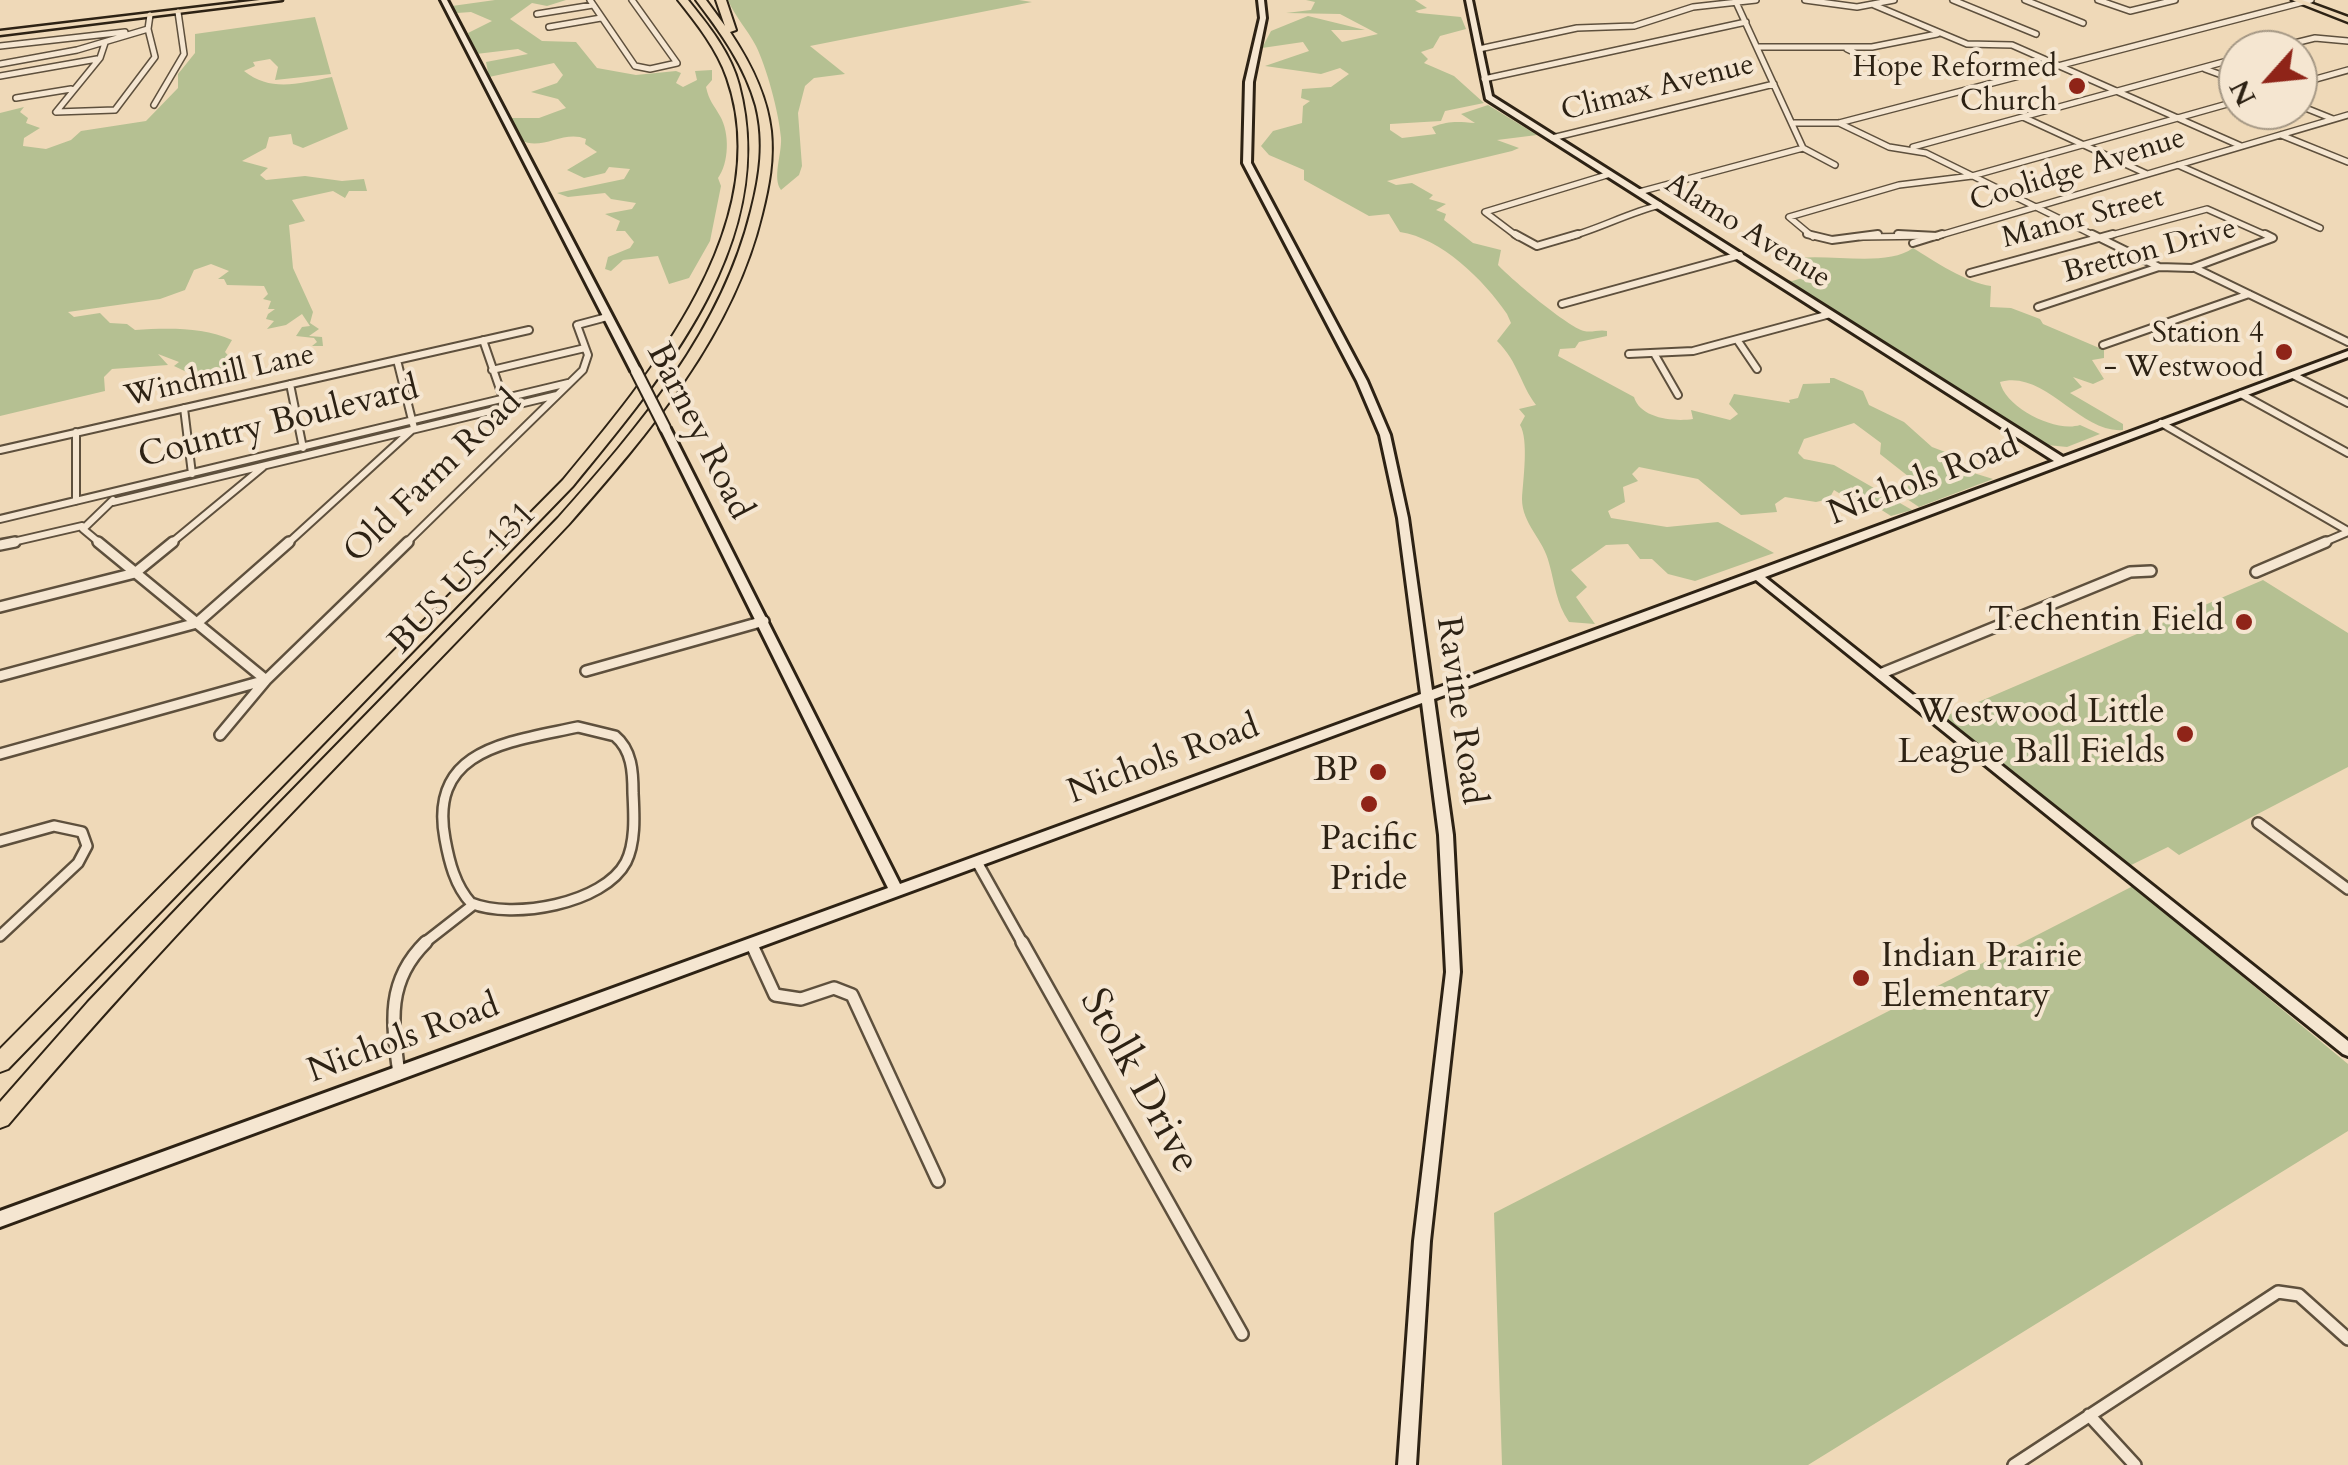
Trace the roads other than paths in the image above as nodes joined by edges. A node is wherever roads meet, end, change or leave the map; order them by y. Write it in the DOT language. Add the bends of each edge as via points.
graph roads {
  1 [pos="278,0"];
  2 [pos="444,0"];
  3 [pos="632,0"];
  4 [pos="683,0"];
  5 [pos="700,0"];
  6 [pos="721,0"];
  7 [pos="1261,0"];
  8 [pos="1469,0"];
  9 [pos="1756,0"];
  10 [pos="1805,0"];
  11 [pos="1894,0"];
  12 [pos="1952,0"];
  13 [pos="2025,0"];
  14 [pos="2098,0"];
  15 [pos="2175,0"];
  16 [pos="1735,1"];
  17 [pos="2303,1"];
  18 [pos="591,3"];
  19 [pos="1874,5"];
  20 [pos="178,12"];
  21 [pos="538,14"];
  22 [pos="150,15"];
  23 [pos="601,18"];
  24 [pos="2346,18"];
  25 [pos="1746,22"];
  26 [pos="2083,22"];
  27 [pos="549,27"];
  28 [pos="148,29"];
  29 [pos="0,33"];
  30 [pos="1940,33"];
  31 [pos="2036,34"];
  32 [pos="2318,38"];
  33 [pos="2348,41"];
  34 [pos="105,43"];
  35 [pos="736,44"];
  36 [pos="0,46"];
  37 [pos="1758,47"];
  38 [pos="1844,48"];
  39 [pos="1479,49"];
  40 [pos="100,58"];
  41 [pos="0,64"];
  42 [pos="1878,64"];
  43 [pos="2218,64"];
  44 [pos="2060,66"];
  45 [pos="2203,68"];
  46 [pos="2348,70"];
  47 [pos="2218,74"];
  48 [pos="0,76"];
  49 [pos="2318,78"];
  50 [pos="1484,79"];
  51 [pos="1774,84"];
  52 [pos="71,89"];
  53 [pos="2117,92"];
  54 [pos="16,98"];
  55 [pos="154,105"];
  56 [pos="2218,107"];
  57 [pos="2318,113"];
  58 [pos="2348,115"];
  59 [pos="2023,117"];
  60 [pos="2177,118"];
  61 [pos="2334,119"];
  62 [pos="1794,122"];
  63 [pos="1839,123"];
  64 [pos="2348,124"];
  65 [pos="2281,135"];
  66 [pos="1552,138"];
  67 [pos="2084,144"];
  68 [pos="2241,146"];
  69 [pos="1803,148"];
  70 [pos="1906,149"];
  71 [pos="2348,162"];
  72 [pos="1835,164"];
  73 [pos="2178,165"];
  74 [pos="1610,174"];
  75 [pos="2147,174"];
  76 [pos="1972,176"];
  77 [pos="1638,192"];
  78 [pos="1660,205"];
  79 [pos="2035,207"];
  80 [pos="1485,211"];
  81 [pos="2320,228"];
  82 [pos="1937,236"];
  83 [pos="2096,238"];
  84 [pos="2273,240"];
  85 [pos="1912,243"];
  86 [pos="1740,255"];
  87 [pos="2159,266"];
  88 [pos="2192,268"];
  89 [pos="1970,273"];
  90 [pos="2249,294"];
  91 [pos="1562,304"];
  92 [pos="2038,307"];
  93 [pos="1830,314"];
  94 [pos="607,317"];
  95 [pos="528,330"];
  96 [pos="483,340"];
  97 [pos="1738,341"];
  98 [pos="2348,342"];
  99 [pos="2103,344"];
  100 [pos="585,348"];
  101 [pos="1630,354"];
  102 [pos="2348,354"];
  103 [pos="1655,355"];
  104 [pos="396,360"];
  105 [pos="1758,369"];
  106 [pos="492,370"];
  107 [pos="2293,374"];
  108 [pos="571,382"];
  109 [pos="290,384"];
  110 [pos="560,394"];
  111 [pos="2241,394"];
  112 [pos="1678,395"];
  113 [pos="503,398"];
  114 [pos="2348,403"];
  115 [pos="184,408"];
  116 [pos="2161,423"];
  117 [pos="413,424"];
  118 [pos="76,432"];
  119 [pos="303,448"];
  120 [pos="0,450"];
  121 [pos="2348,452"];
  122 [pos="280,453"];
  123 [pos="2062,462"];
  124 [pos="268,464"];
  125 [pos="192,474"];
  126 [pos="113,497"];
  127 [pos="76,501"];
  128 [pos="0,519"];
  129 [pos="82,526"];
  130 [pos="2348,532"];
  131 [pos="0,545"];
  132 [pos="2151,571"];
  133 [pos="2256,572"];
  134 [pos="135,573"];
  135 [pos="1757,576"];
  136 [pos="0,607"];
  137 [pos="764,621"];
  138 [pos="196,624"];
  139 [pos="586,672"];
  140 [pos="1880,674"];
  141 [pos="0,676"];
  142 [pos="266,680"];
  143 [pos="1425,697"];
  144 [pos="220,734"];
  145 [pos="0,754"];
  146 [pos="2258,823"];
  147 [pos="0,841"];
  148 [pos="977,862"];
  149 [pos="2348,889"];
  150 [pos="897,892"];
  151 [pos="473,904"];
  152 [pos="0,936"];
  153 [pos="752,945"];
  154 [pos="2348,1050"];
  155 [pos="0,1063"];
  156 [pos="399,1074"];
  157 [pos="0,1118"];
  158 [pos="938,1180"];
  159 [pos="0,1220"];
  160 [pos="1242,1334"];
  161 [pos="2348,1338"];
  162 [pos="2089,1415"];
  163 [pos="1407,1465"];
  164 [pos="2014,1465"];
  165 [pos="2135,1465"];
  1 -- 20 [label="main road"];
  2 -- 94 [label="street, Barney Road"];
  3 -- 23 [label="street" via="677,62 635,66"];
  4 -- 155 [label="highway, BUS US-131" via="733,81 744,152 726,240 668,350 568,484"];
  5 -- 35 [label="highway, BUS US-131"];
  6 -- 35 [label="highway"];
  7 -- 143 [label="street, Ravine Road" via="1247,163 1385,435 1403,518"];
  8 -- 39 [label="street"];
  9 -- 16 [label="street"];
  10 -- 19 [label="street"];
  11 -- 19 [label="street"];
  12 -- 31 [label="street"];
  13 -- 26 [label="street"];
  14 -- 15 [label="street" via="2130,11"];
  16 -- 25 [label="street"];
  16 -- 39 [label="street" via="1634,26 1577,28"];
  17 -- 24 [label="main road"];
  17 -- 44 [label="street"];
  18 -- 21 [label="street"];
  18 -- 23 [label="street"];
  19 -- 30 [label="street"];
  20 -- 22 [label="main road"];
  20 -- 55 [label="street" via="184,54"];
  22 -- 28 [label="street"];
  22 -- 29 [label="main road"];
  23 -- 27 [label="street"];
  25 -- 37 [label="street"];
  25 -- 50 [label="street"];
  28 -- 34 [label="street"];
  28 -- 36 [label="street"];
  28 -- 52 [label="street" via="156,57 115,110 56,112"];
  30 -- 38 [label="street"];
  30 -- 44 [label="street" via="1973,46 2008,44"];
  32 -- 33 [label="street"];
  34 -- 40 [label="street"];
  34 -- 41 [label="street"];
  35 -- 157 [label="highway, BUS US-131" via="761,100 766,177 740,268 692,360 607,471 94,1010"];
  37 -- 38 [label="street"];
  37 -- 51 [label="street"];
  38 -- 42 [label="street"];
  39 -- 50 [label="street"];
  40 -- 48 [label="street"];
  40 -- 52 [label="street"];
  43 -- 45 [label="street"];
  44 -- 53 [label="street"];
  44 -- 63 [label="street"];
  45 -- 47 [label="street"];
  45 -- 53 [label="street"];
  46 -- 49 [label="street"];
  50 -- 66 [label="street, Alamo Avenue" via="1489,97"];
  51 -- 62 [label="street"];
  51 -- 66 [label="street, Climax Avenue"];
  52 -- 54 [label="street"];
  53 -- 59 [label="street"];
  53 -- 60 [label="street"];
  56 -- 60 [label="street"];
  57 -- 61 [label="street"];
  58 -- 61 [label="street, Coolidge Avenue"];
  59 -- 67 [label="street"];
  59 -- 70 [label="street"];
  60 -- 67 [label="street"];
  60 -- 68 [label="street"];
  61 -- 64 [label="street"];
  61 -- 65 [label="street, Coolidge Avenue"];
  62 -- 63 [label="street"];
  62 -- 69 [label="street"];
  63 -- 70 [label="street"];
  65 -- 68 [label="street, Coolidge Avenue"];
  65 -- 71 [label="street"];
  66 -- 74 [label="street, Alamo Avenue"];
  67 -- 75 [label="street"];
  67 -- 76 [label="street"];
  68 -- 73 [label="street, Coolidge Avenue"];
  69 -- 72 [label="street"];
  69 -- 77 [label="street"];
  70 -- 76 [label="street"];
  73 -- 75 [label="street, Coolidge Avenue"];
  73 -- 81 [label="street"];
  74 -- 77 [label="street, Alamo Avenue"];
  74 -- 80 [label="street"];
  75 -- 79 [label="street, Coolidge Avenue"];
  76 -- 79 [label="street"];
  76 -- 82 [label="street" via="1900,184 1789,217 1831,243 1882,234"];
  77 -- 78 [label="street, Alamo Avenue"];
  78 -- 80 [label="street" via="1534,246"];
  78 -- 86 [label="street, Alamo Avenue"];
  79 -- 82 [label="street, Coolidge Avenue"];
  79 -- 83 [label="street"];
  82 -- 85 [label="street"];
  83 -- 84 [label="street, Manor Street" via="2207,208"];
  83 -- 87 [label="street"];
  83 -- 89 [label="street, Manor Street"];
  84 -- 88 [label="street, Bretton Drive"];
  86 -- 91 [label="street"];
  86 -- 93 [label="street, Alamo Avenue"];
  87 -- 88 [label="street, Bretton Drive"];
  87 -- 92 [label="street, Bretton Drive"];
  88 -- 90 [label="street"];
  90 -- 98 [label="street"];
  90 -- 99 [label="street"];
  93 -- 97 [label="street"];
  93 -- 123 [label="street, Alamo Avenue"];
  94 -- 100 [label="street, Old Farm Road" via="578,326"];
  94 -- 137 [label="street, Barney Road, bridge"];
  95 -- 96 [label="street, Windmill Lane"];
  96 -- 104 [label="street, Windmill Lane"];
  96 -- 106 [label="street"];
  97 -- 103 [label="street"];
  97 -- 105 [label="street"];
  100 -- 106 [label="street"];
  100 -- 108 [label="street, Old Farm Road" via="587,364"];
  101 -- 103 [label="street"];
  102 -- 107 [label="street, Nichols Road"];
  103 -- 112 [label="street"];
  104 -- 109 [label="street, Windmill Lane"];
  104 -- 117 [label="street"];
  106 -- 113 [label="street"];
  107 -- 111 [label="street, Nichols Road"];
  107 -- 114 [label="street"];
  108 -- 110 [label="street, Old Farm Road"];
  108 -- 113 [label="street, Country Boulevard"];
  109 -- 115 [label="street, Windmill Lane"];
  109 -- 119 [label="street"];
  110 -- 117 [label="street, Country Boulevard"];
  110 -- 142 [label="street, Old Farm Road"];
  111 -- 116 [label="street, Nichols Road"];
  111 -- 121 [label="street"];
  113 -- 117 [label="street, Country Boulevard"];
  115 -- 118 [label="street, Windmill Lane"];
  115 -- 125 [label="street"];
  116 -- 123 [label="street, Nichols Road"];
  116 -- 130 [label="street"];
  117 -- 119 [label="street, Country Boulevard"];
  117 -- 124 [label="street, Country Boulevard"];
  117 -- 138 [label="street"];
  118 -- 120 [label="street, Windmill Lane"];
  118 -- 127 [label="street"];
  119 -- 122 [label="street, Country Boulevard"];
  122 -- 124 [label="street"];
  122 -- 125 [label="street, Country Boulevard"];
  123 -- 135 [label="street, Nichols Road"];
  124 -- 126 [label="street, Country Boulevard"];
  124 -- 134 [label="street"];
  125 -- 126 [label="street, Country Boulevard"];
  126 -- 127 [label="street, Country Boulevard"];
  126 -- 129 [label="street"];
  127 -- 128 [label="street, Country Boulevard"];
  129 -- 131 [label="street"];
  129 -- 134 [label="street"];
  130 -- 133 [label="street"];
  132 -- 140 [label="street" via="2130,572"];
  134 -- 136 [label="street"];
  134 -- 138 [label="street"];
  135 -- 140 [label="street"];
  135 -- 143 [label="street, Nichols Road"];
  137 -- 139 [label="street"];
  137 -- 150 [label="street, Barney Road"];
  138 -- 141 [label="street"];
  138 -- 142 [label="street"];
  140 -- 154 [label="street"];
  142 -- 144 [label="street, Old Farm Road"];
  142 -- 145 [label="street, Old Farm Road"];
  143 -- 148 [label="street, Nichols Road"];
  143 -- 163 [label="street, Ravine Road" via="1446,835 1453,972 1420,1256"];
  146 -- 149 [label="street"];
  147 -- 152 [label="street" via="54,826 82,832 87,846 78,863"];
  148 -- 150 [label="street, Nichols Road"];
  148 -- 160 [label="street, Stolk Drive"];
  150 -- 153 [label="street, Nichols Road"];
  151 -- 151 [label="street" via="459,891 449,858 442,796 452,777 466,762 497,748 578,727 612,732 632,762 632,844 614,877 542,906"];
  151 -- 156 [label="street" via="400,971 390,1008"];
  153 -- 156 [label="street, Nichols Road"];
  153 -- 158 [label="street" via="775,995 801,1000 834,988 852,995"];
  156 -- 159 [label="street, Nichols Road"];
  161 -- 162 [label="street" via="2288,1291 2262,1300"];
  162 -- 164 [label="street"];
  162 -- 165 [label="street"];
}
